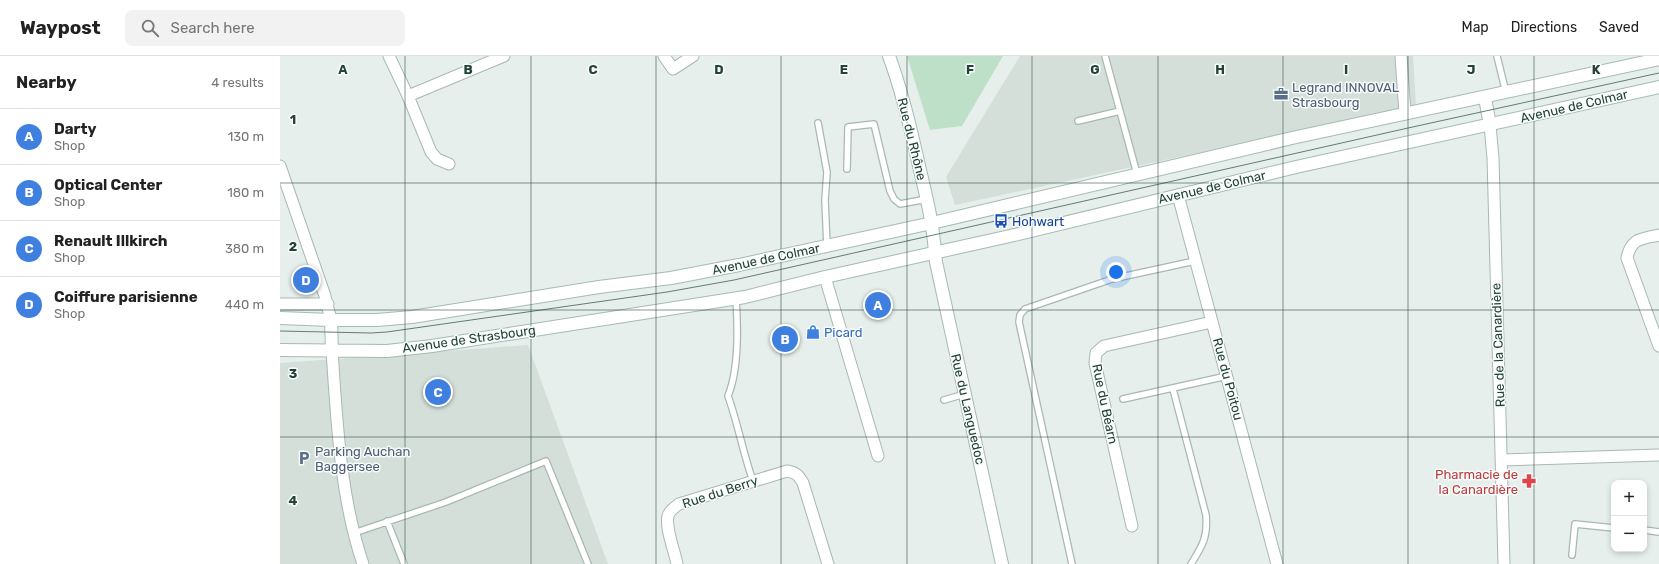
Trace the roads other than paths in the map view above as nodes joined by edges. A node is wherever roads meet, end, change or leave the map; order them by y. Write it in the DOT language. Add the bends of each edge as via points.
graph roads {
  1 [pos="389,56"];
  2 [pos="504,56"];
  3 [pos="664,56"];
  4 [pos="694,56"];
  5 [pos="889,56"];
  6 [pos="1105,56"];
  7 [pos="1401,56"];
  8 [pos="1497,56"];
  9 [pos="1659,59"];
  10 [pos="1659,87"];
  11 [pos="1506,93"];
  12 [pos="408,96"];
  13 [pos="1485,98"];
  14 [pos="1120,111"];
  15 [pos="1405,114"];
  16 [pos="1078,122"];
  17 [pos="818,123"];
  18 [pos="1490,125"];
  19 [pos="449,164"];
  20 [pos="280,166"];
  21 [pos="847,169"];
  22 [pos="1137,174"];
  23 [pos="1178,195"];
  24 [pos="927,199"];
  25 [pos="932,222"];
  26 [pos="1659,235"];
  27 [pos="827,246"];
  28 [pos="935,253"];
  29 [pos="1195,261"];
  30 [pos="825,277"];
  31 [pos="736,298"];
  32 [pos="280,304"];
  33 [pos="328,304"];
  34 [pos="280,318"];
  35 [pos="605,318"];
  36 [pos="331,320"];
  37 [pos="1212,322"];
  38 [pos="1659,346"];
  39 [pos="280,350"];
  40 [pos="332,351"];
  41 [pos="1227,376"];
  42 [pos="1173,389"];
  43 [pos="965,394"];
  44 [pos="1123,399"];
  45 [pos="944,400"];
  46 [pos="1659,455"];
  47 [pos="878,456"];
  48 [pos="1502,460"];
  49 [pos="753,481"];
  50 [pos="387,521"];
  51 [pos="1132,526"];
  52 [pos="1611,528"];
  53 [pos="1647,530"];
  54 [pos="1659,532"];
  55 [pos="354,533"];
  56 [pos="1572,555"];
  57 [pos="363,564"];
  58 [pos="404,564"];
  59 [pos="588,564"];
  60 [pos="677,564"];
  61 [pos="828,564"];
  62 [pos="1002,564"];
  63 [pos="1072,564"];
  64 [pos="1191,564"];
  65 [pos="1277,564"];
  66 [pos="1504,564"];
  1 -- 12 [label="street"];
  2 -- 12 [label="street"];
  3 -- 4 [label="street" via="673,69"];
  5 -- 24 [label="main road, Rue du Rhône"];
  6 -- 14 [label="lane"];
  7 -- 15 [label="street"];
  8 -- 11 [label="lane"];
  9 -- 11 [label="main road, Avenue de Colmar"];
  10 -- 18 [label="main road, Avenue de Colmar"];
  11 -- 13 [label="main road, Avenue de Colmar"];
  12 -- 19 [label="street" via="431,152 436,159"];
  13 -- 15 [label="main road, Avenue de Colmar"];
  13 -- 18 [label="main road"];
  14 -- 16 [label="lane"];
  14 -- 22 [label="lane"];
  15 -- 22 [label="main road, Avenue de Colmar"];
  17 -- 27 [label="lane" via="827,172"];
  18 -- 23 [label="main road, Avenue de Colmar"];
  18 -- 48 [label="street, Rue de la Canardière"];
  20 -- 33 [label="street"];
  21 -- 24 [label="lane" via="848,127 874,124 894,199 900,204"];
  22 -- 25 [label="main road, Avenue de Colmar"];
  23 -- 28 [label="main road, Avenue de Colmar"];
  23 -- 29 [label="street, Rue du Poitou"];
  24 -- 25 [label="main road, Rue du Rhône"];
  25 -- 27 [label="main road, Avenue de Colmar"];
  25 -- 28 [label="main road"];
  26 -- 38 [label="street" via="1638,239 1629,246 1627,258"];
  27 -- 36 [label="main road, Avenue de Colmar" via="671,278 412,317"];
  28 -- 30 [label="main road, Avenue de Colmar"];
  28 -- 43 [label="main road, Rue du Languedoc"];
  29 -- 37 [label="street, Rue du Poitou"];
  29 -- 63 [label="lane" via="1112,279 1025,309 1020,315 1019,322"];
  30 -- 31 [label="main road, Avenue de Colmar"];
  30 -- 47 [label="street"];
  31 -- 35 [label="main road, Avenue de Colmar"];
  31 -- 49 [label="lane" via="736,356 732,387 728,396 738,423 744,458"];
  32 -- 33 [label="street"];
  33 -- 36 [label="street"];
  34 -- 36 [label="main road"];
  35 -- 40 [label="main road, Avenue de Strasbourg" via="432,346"];
  36 -- 40 [label="main road"];
  37 -- 41 [label="street, Rue du Poitou"];
  37 -- 51 [label="street, Rue du Béarn" via="1104,346 1096,353 1095,363"];
  39 -- 40 [label="main road, Avenue de Strasbourg"];
  40 -- 55 [label="street" via="340,453"];
  41 -- 42 [label="lane"];
  41 -- 65 [label="street, Rue du Poitou"];
  42 -- 44 [label="lane"];
  42 -- 64 [label="lane" via="1206,516 1204,543"];
  43 -- 45 [label="lane"];
  43 -- 62 [label="main road, Rue du Languedoc"];
  46 -- 48 [label="street"];
  48 -- 66 [label="street, Rue de la Canardière"];
  49 -- 60 [label="street, Rue du Berry" via="679,504 672,510 668,516 668,526"];
  49 -- 61 [label="street, Rue du Berry" via="787,471 799,476"];
  50 -- 55 [label="lane"];
  50 -- 58 [label="lane"];
  50 -- 59 [label="lane" via="446,502 546,461"];
  52 -- 56 [label="lane" via="1576,524"];
  53 -- 54 [label="lane"];
  55 -- 57 [label="street"];
}
